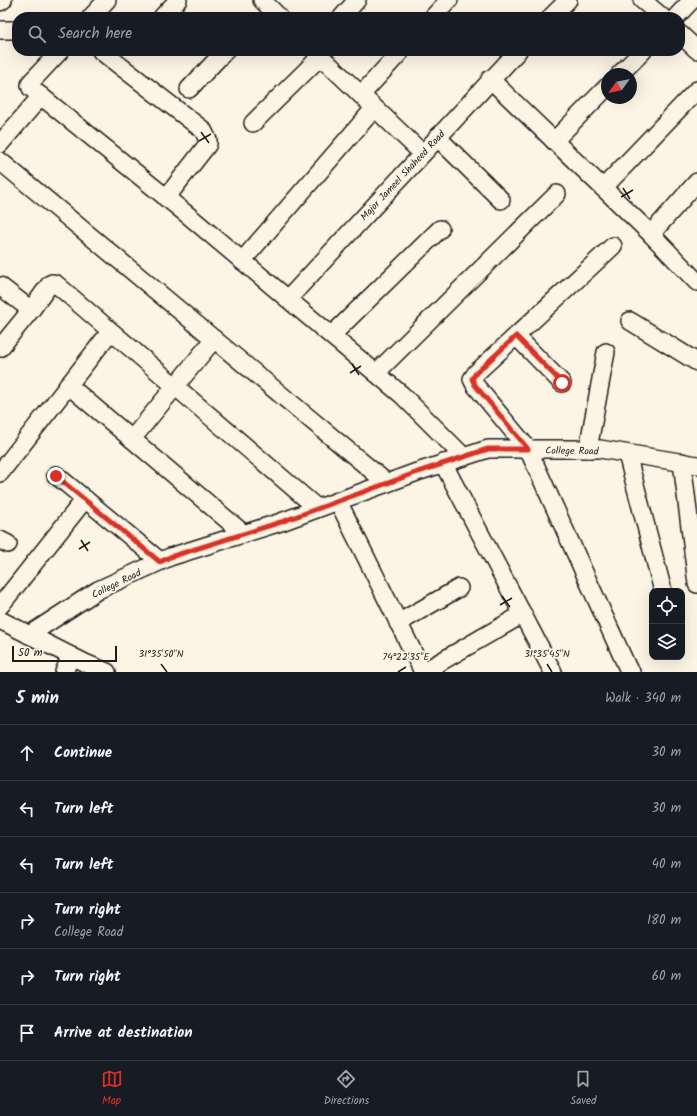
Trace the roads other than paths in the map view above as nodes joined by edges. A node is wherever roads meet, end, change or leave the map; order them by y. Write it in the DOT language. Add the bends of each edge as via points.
graph roads {
  1 [pos="3,0"];
  2 [pos="106,0"];
  3 [pos="357,0"];
  4 [pos="449,0"];
  5 [pos="568,0"];
  6 [pos="642,0"];
  7 [pos="692,0"];
  8 [pos="0,2"];
  9 [pos="95,12"];
  10 [pos="346,12"];
  11 [pos="438,12"];
  12 [pos="556,12"];
  13 [pos="656,12"];
  14 [pos="681,12"];
  15 [pos="0,30"];
  16 [pos="12,30"];
  17 [pos="685,39"];
  18 [pos="697,50"];
  19 [pos="55,56"];
  20 [pos="107,56"];
  21 [pos="220,56"];
  22 [pos="316,56"];
  23 [pos="320,56"];
  24 [pos="396,56"];
  25 [pos="513,56"];
  26 [pos="638,56"];
  27 [pos="626,68"];
  28 [pos="490,79"];
  29 [pos="189,89"];
  30 [pos="697,90"];
  31 [pos="601,93"];
  32 [pos="361,95"];
  33 [pos="41,96"];
  34 [pos="371,112"];
  35 [pos="253,123"];
  36 [pos="437,137"];
  37 [pos="554,141"];
  38 [pos="0,144"];
  39 [pos="422,153"];
  40 [pos="0,161"];
  41 [pos="696,186"];
  42 [pos="603,188"];
  43 [pos="557,194"];
  44 [pos="166,198"];
  45 [pos="501,200"];
  46 [pos="440,229"];
  47 [pos="651,234"];
  48 [pos="613,246"];
  49 [pos="242,261"];
  50 [pos="697,282"];
  51 [pos="0,286"];
  52 [pos="288,299"];
  53 [pos="31,310"];
  54 [pos="630,321"];
  55 [pos="110,332"];
  56 [pos="332,335"];
  57 [pos="516,336"];
  58 [pos="214,339"];
  59 [pos="0,348"];
  60 [pos="606,352"];
  61 [pos="697,362"];
  62 [pos="376,373"];
  63 [pos="562,383"];
  64 [pos="68,385"];
  65 [pos="175,387"];
  66 [pos="132,439"];
  67 [pos="528,449"];
  68 [pos="588,449"];
  69 [pos="627,454"];
  70 [pos="464,457"];
  71 [pos="443,463"];
  72 [pos="690,463"];
  73 [pos="2,468"];
  74 [pos="56,476"];
  75 [pos="387,483"];
  76 [pos="85,499"];
  77 [pos="338,501"];
  78 [pos="317,508"];
  79 [pos="244,534"];
  80 [pos="160,562"];
  81 [pos="697,584"];
  82 [pos="459,588"];
  83 [pos="662,588"];
  84 [pos="0,606"];
  85 [pos="523,614"];
  86 [pos="0,620"];
  87 [pos="398,622"];
  88 [pos="29,635"];
  89 [pos="71,656"];
  90 [pos="64,672"];
  91 [pos="107,672"];
  92 [pos="423,672"];
  93 [pos="553,672"];
  94 [pos="631,672"];
  1 -- 8 [label="street"];
  2 -- 9 [label="street"];
  3 -- 10 [label="street"];
  4 -- 11 [label="street"];
  5 -- 12 [label="street"];
  6 -- 13 [label="street"];
  7 -- 14 [label="street"];
  15 -- 16 [label="street"];
  17 -- 18 [label="street"];
  19 -- 33 [label="street" via="31,82 31,88"];
  20 -- 44 [label="street" via="203,130 208,140 208,144"];
  21 -- 29 [label="street"];
  22 -- 35 [label="street"];
  23 -- 32 [label="street"];
  24 -- 32 [label="street"];
  25 -- 28 [label="street, Major Jameel Shaheed Road"];
  26 -- 27 [label="street"];
  28 -- 36 [label="street, Major Jameel Shaheed Road"];
  28 -- 37 [label="street"];
  30 -- 42 [label="street"];
  31 -- 37 [label="street"];
  32 -- 39 [label="street"];
  33 -- 38 [label="street"];
  33 -- 44 [label="street"];
  34 -- 49 [label="street"];
  36 -- 39 [label="street, Major Jameel Shaheed Road"];
  36 -- 45 [label="street"];
  37 -- 42 [label="street"];
  39 -- 52 [label="street, Major Jameel Shaheed Road"];
  40 -- 58 [label="street"];
  41 -- 47 [label="street"];
  42 -- 47 [label="street"];
  43 -- 62 [label="street"];
  44 -- 49 [label="street"];
  46 -- 56 [label="street"];
  47 -- 50 [label="street"];
  48 -- 57 [label="street"];
  49 -- 52 [label="street"];
  51 -- 53 [label="street"];
  52 -- 56 [label="street"];
  53 -- 55 [label="street" via="50,284 56,284"];
  53 -- 59 [label="street"];
  54 -- 61 [label="street"];
  55 -- 64 [label="street"];
  55 -- 65 [label="street"];
  56 -- 62 [label="street"];
  57 -- 63 [label="street"];
  57 -- 67 [label="street" via="472,379"];
  58 -- 65 [label="street"];
  58 -- 75 [label="street"];
  60 -- 68 [label="street"];
  62 -- 70 [label="street" via="402,394"];
  64 -- 66 [label="street"];
  64 -- 73 [label="street"];
  65 -- 66 [label="street"];
  65 -- 78 [label="street"];
  66 -- 79 [label="street"];
  67 -- 68 [label="street, College Road"];
  67 -- 70 [label="street, College Road" via="488,449"];
  67 -- 94 [label="street"];
  68 -- 69 [label="street, College Road"];
  69 -- 72 [label="street, College Road"];
  69 -- 83 [label="street"];
  70 -- 71 [label="street, College Road"];
  71 -- 75 [label="street, College Road"];
  71 -- 85 [label="street"];
  72 -- 81 [label="street"];
  74 -- 76 [label="street"];
  75 -- 77 [label="street, College Road"];
  76 -- 80 [label="street"];
  76 -- 84 [label="street"];
  77 -- 78 [label="street, College Road"];
  77 -- 87 [label="street"];
  78 -- 79 [label="street, College Road"];
  79 -- 80 [label="street, College Road"];
  80 -- 88 [label="street, College Road" via="98,590"];
  82 -- 87 [label="street"];
  85 -- 92 [label="street"];
  85 -- 93 [label="street"];
  86 -- 88 [label="street"];
  87 -- 92 [label="street"];
  88 -- 89 [label="street"];
  89 -- 90 [label="street"];
  89 -- 91 [label="street"];
}
